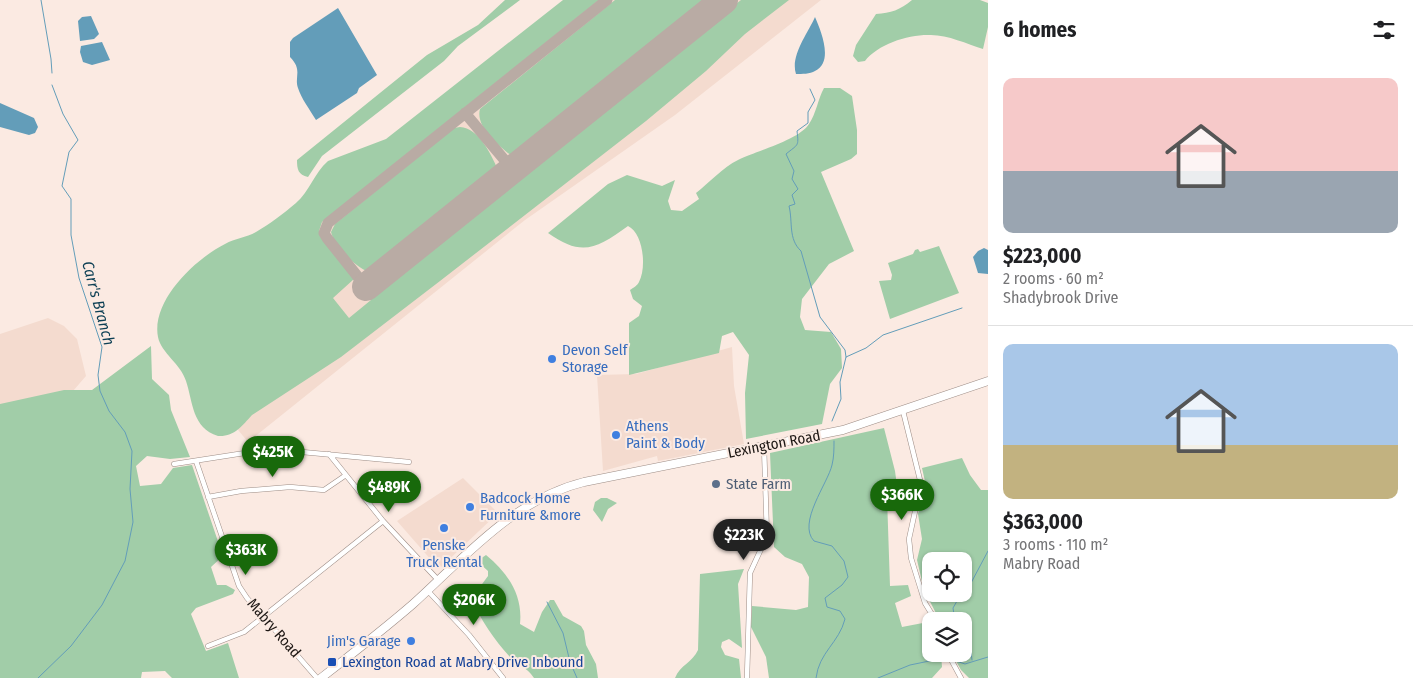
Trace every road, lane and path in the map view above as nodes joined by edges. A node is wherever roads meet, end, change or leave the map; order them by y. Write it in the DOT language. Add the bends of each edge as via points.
graph roads {
  1 [pos="988,381"];
  2 [pos="903,411"];
  3 [pos="764,446"];
  4 [pos="329,454"];
  5 [pos="196,461"];
  6 [pos="409,462"];
  7 [pos="174,464"];
  8 [pos="346,475"];
  9 [pos="208,497"];
  10 [pos="383,520"];
  11 [pos="439,581"];
  12 [pos="428,591"];
  13 [pos="930,612"];
  14 [pos="265,616"];
  15 [pos="208,646"];
  16 [pos="952,662"];
  17 [pos="317,678"];
  18 [pos="321,678"];
  19 [pos="504,678"];
  20 [pos="747,678"];
  21 [pos="961,678"];
  1 -- 2 [label="highway, Lexington Road"];
  2 -- 3 [label="highway, Lexington Road" via="837,431"];
  2 -- 13 [label="street" via="921,484 909,533 911,558"];
  3 -- 11 [label="highway, Lexington Road" via="559,490 509,518"];
  3 -- 20 [label="street" via="767,536 750,573"];
  4 -- 5 [label="street" via="270,449"];
  4 -- 6 [label="street"];
  4 -- 8 [label="street"];
  5 -- 7 [label="street"];
  5 -- 9 [label="street, Mabry Road"];
  8 -- 9 [label="street" via="324,490 290,487 241,490"];
  8 -- 10 [label="street"];
  9 -- 14 [label="street, Mabry Road" via="239,586"];
  10 -- 11 [label="street"];
  10 -- 14 [label="street"];
  11 -- 12 [label="highway, Lexington Road"];
  12 -- 18 [label="highway, Lexington Road"];
  12 -- 19 [label="street"];
  14 -- 15 [label="street" via="242,634"];
  14 -- 17 [label="street, Mabry Road"];
  16 -- 21 [label="street"];
}
